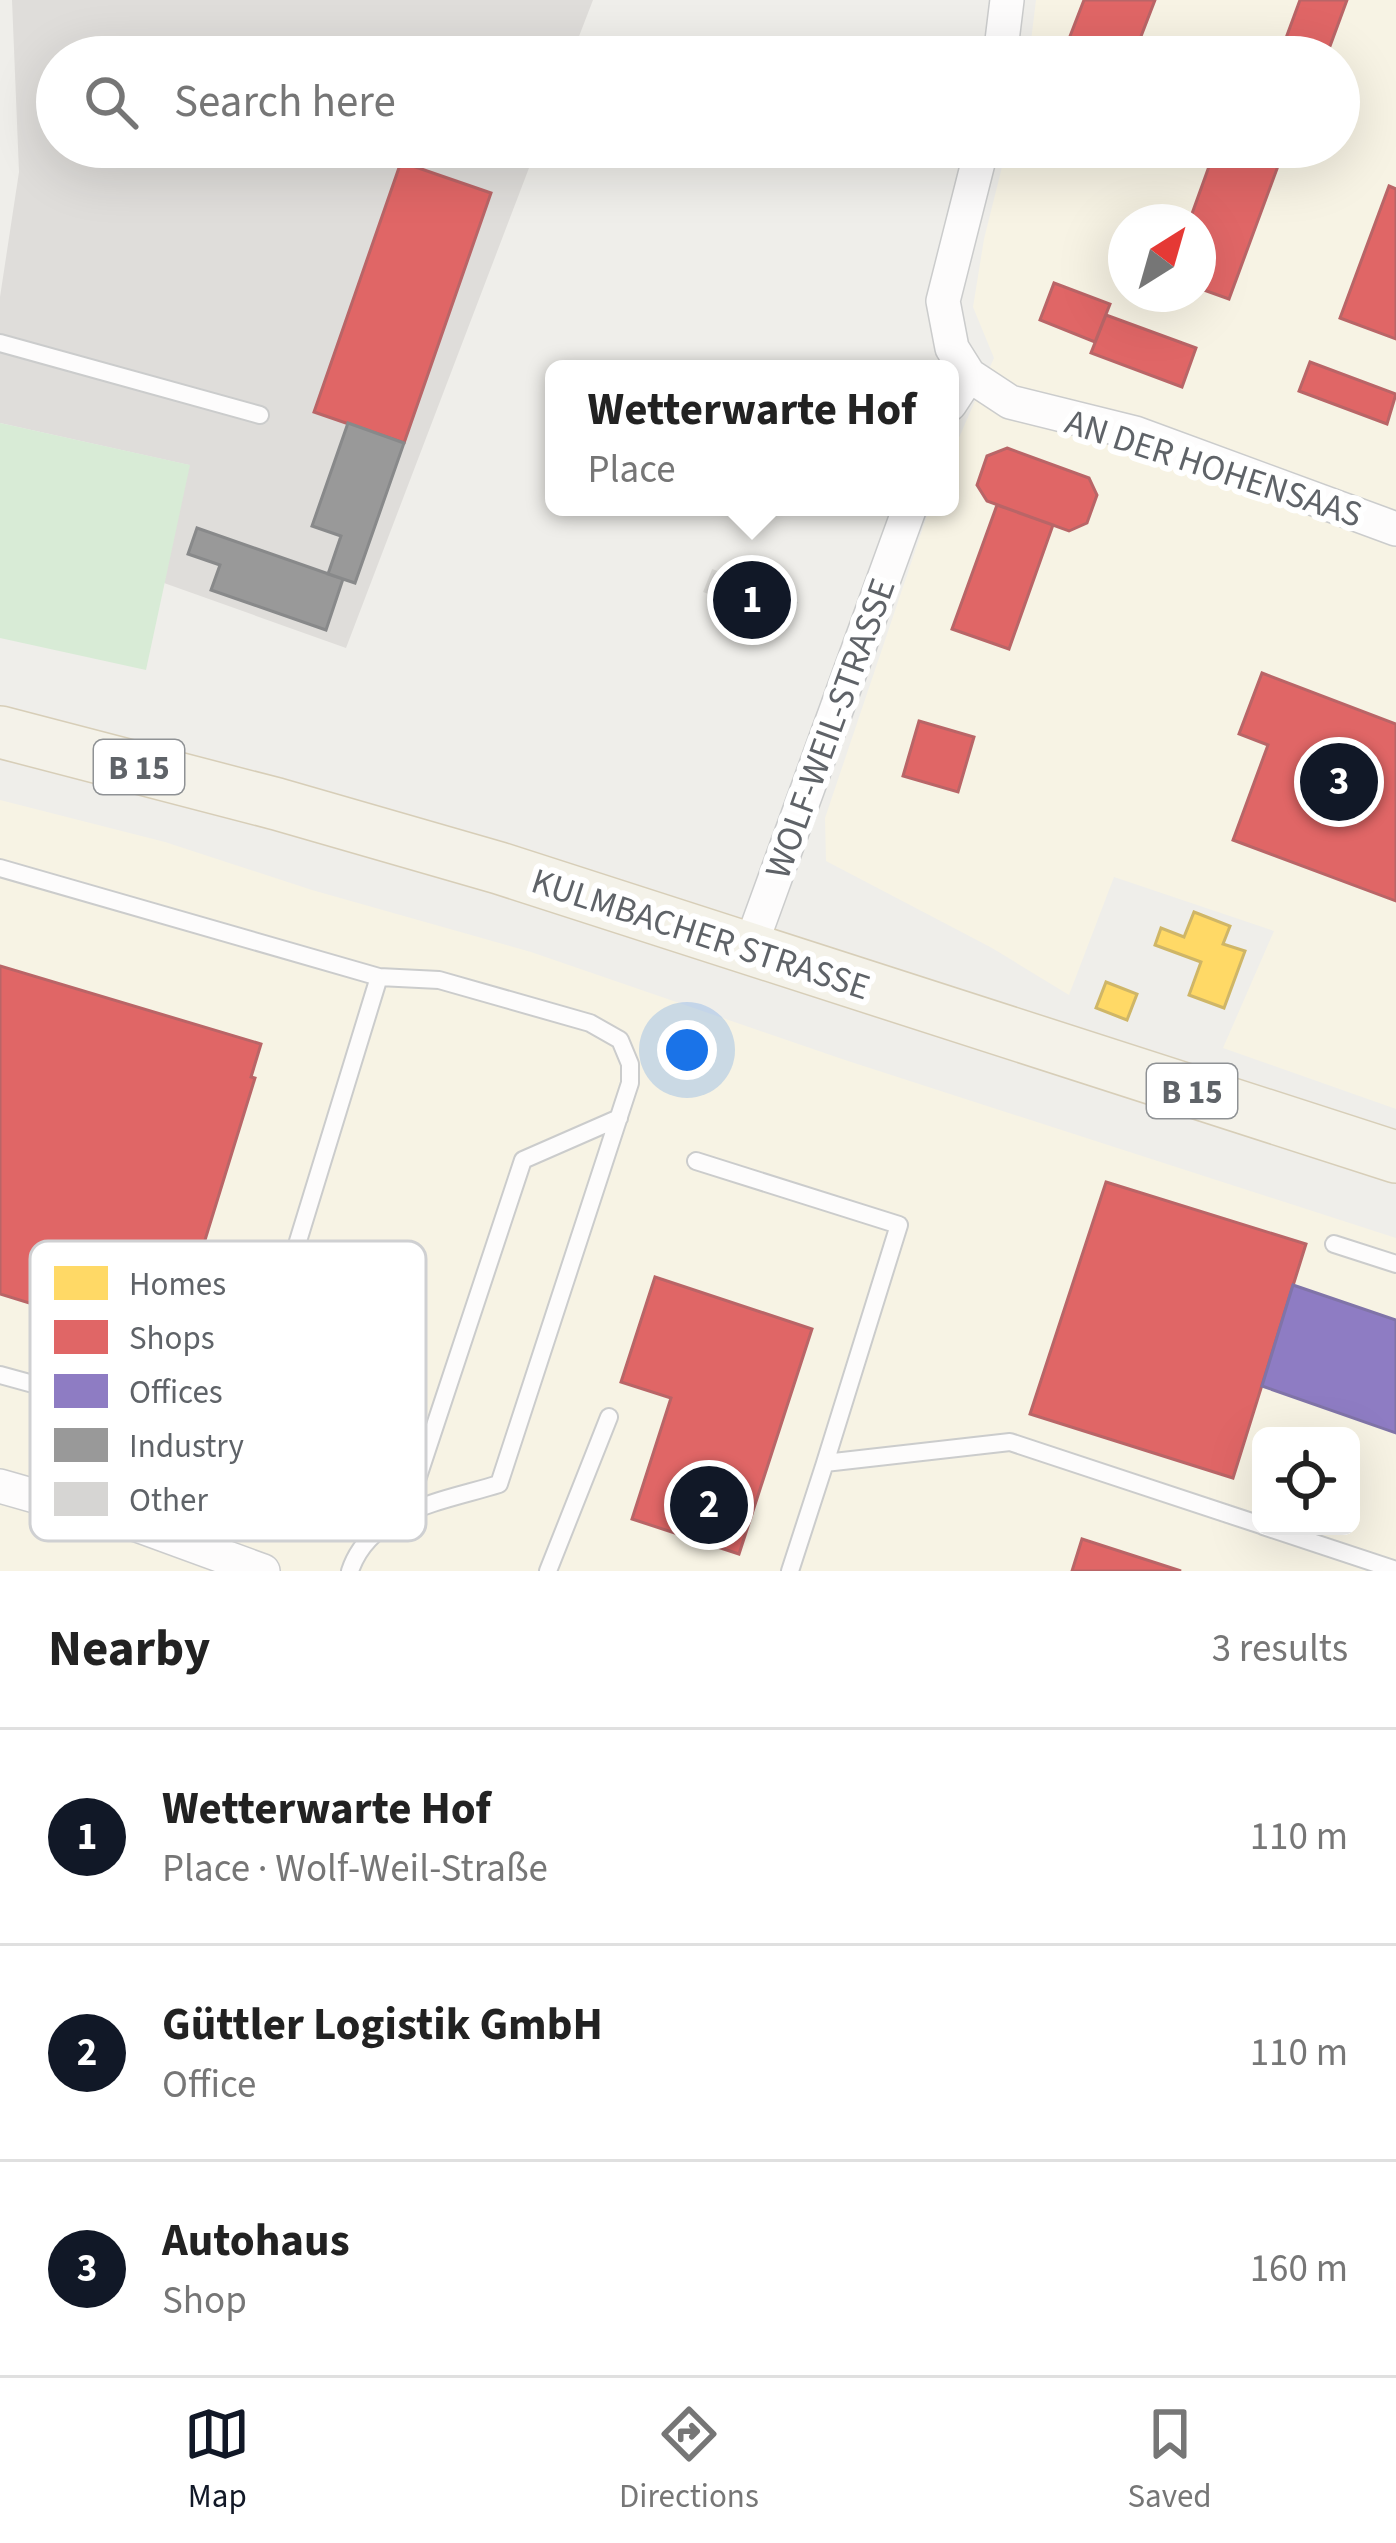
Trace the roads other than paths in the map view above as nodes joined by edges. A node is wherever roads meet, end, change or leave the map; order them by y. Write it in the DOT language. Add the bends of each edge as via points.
graph roads {
  1 [pos="1007,0"];
  2 [pos="1003,36"];
  3 [pos="977,168"];
  4 [pos="0,343"];
  5 [pos="968,374"];
  6 [pos="959,389"];
  7 [pos="260,415"];
  8 [pos="907,516"];
  9 [pos="1396,529"];
  10 [pos="0,732"];
  11 [pos="0,868"];
  12 [pos="749,950"];
  13 [pos="379,977"];
  14 [pos="619,1118"];
  15 [pos="1396,1157"];
  16 [pos="696,1161"];
  17 [pos="298,1241"];
  18 [pos="1334,1244"];
  19 [pos="1396,1264"];
  20 [pos="0,1375"];
  21 [pos="30,1383"];
  22 [pos="609,1417"];
  23 [pos="426,1453"];
  24 [pos="825,1463"];
  25 [pos="0,1486"];
  26 [pos="30,1495"];
  27 [pos="426,1508"];
  28 [pos="1252,1523"];
  29 [pos="1289,1535"];
  30 [pos="181,1541"];
  31 [pos="367,1541"];
  32 [pos="553,1570"];
  33 [pos="1396,1570"];
  34 [pos="263,1571"];
  35 [pos="350,1571"];
  36 [pos="790,1571"];
  1 -- 2 [label="street"];
  3 -- 5 [label="street" via="944,301 952,348"];
  4 -- 7 [label="lane"];
  5 -- 6 [label="street"];
  5 -- 9 [label="street, AN DER HOHENSAAS" via="1010,403 1135,433"];
  8 -- 12 [label="street, WOLF-WEIL-STRASSE"];
  10 -- 12 [label="main road, KULMBACHER STRASSE / B 15" via="432,848"];
  11 -- 13 [label="lane"];
  12 -- 15 [label="main road, KULMBACHER STRASSE / B 15"];
  13 -- 14 [label="lane" via="439,980 590,1023 620,1040 631,1083"];
  13 -- 17 [label="lane"];
  14 -- 23 [label="lane" via="523,1160"];
  14 -- 27 [label="lane" via="499,1484"];
  16 -- 24 [label="lane" via="899,1226"];
  18 -- 19 [label="lane"];
  20 -- 21 [label="lane"];
  22 -- 32 [label="lane"];
  24 -- 28 [label="lane" via="1010,1442"];
  24 -- 36 [label="lane"];
  25 -- 26 [label="street"];
  29 -- 33 [label="lane"];
  30 -- 34 [label="street"];
  31 -- 35 [label="lane"];
}
